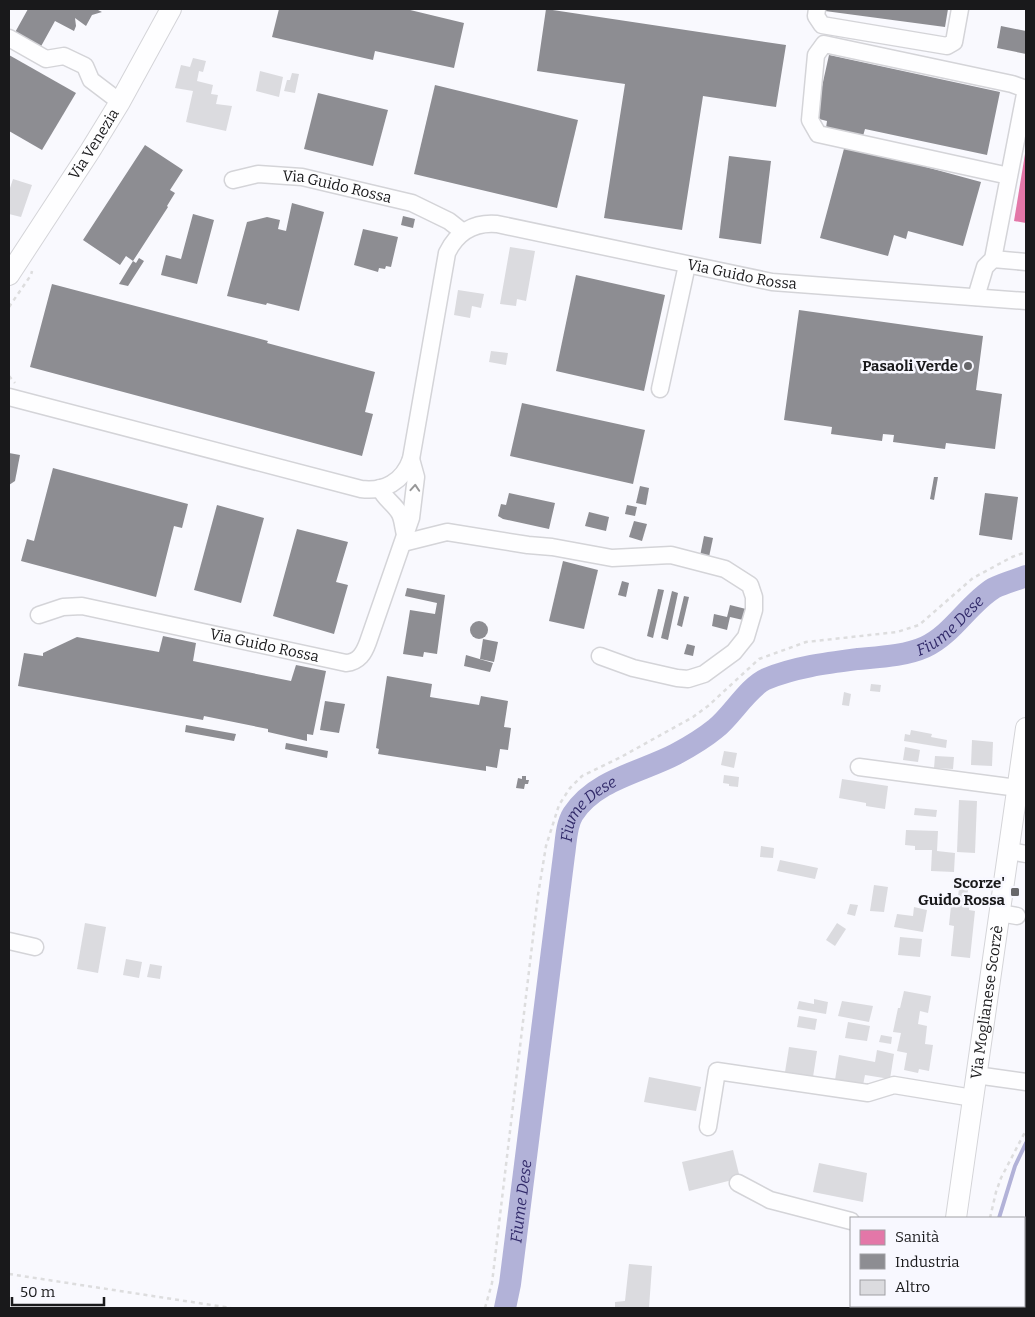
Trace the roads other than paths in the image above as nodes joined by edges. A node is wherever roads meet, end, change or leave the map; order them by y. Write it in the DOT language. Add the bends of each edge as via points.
graph roads {
  1 [pos="170,9"];
  2 [pos="817,9"];
  3 [pos="960,9"];
  4 [pos="9,38"];
  5 [pos="120,102"];
  6 [pos="1009,176"];
  7 [pos="233,180"];
  8 [pos="462,232"];
  9 [pos="993,259"];
  10 [pos="1026,262"];
  11 [pos="687,265"];
  12 [pos="9,275"];
  13 [pos="976,297"];
  14 [pos="1026,301"];
  15 [pos="660,389"];
  16 [pos="11,396"];
  17 [pos="411,459"];
  18 [pos="385,487"];
  19 [pos="411,518"];
  20 [pos="404,539"];
  21 [pos="39,615"];
  22 [pos="600,656"];
  23 [pos="1026,728"];
  24 [pos="859,767"];
  25 [pos="1018,788"];
  26 [pos="1020,813"];
  27 [pos="1017,852"];
  28 [pos="9,941"];
  29 [pos="35,947"];
  30 [pos="976,1075"];
  31 [pos="1026,1082"];
  32 [pos="973,1098"];
  33 [pos="708,1127"];
  34 [pos="738,1183"];
  35 [pos="956,1217"];
  36 [pos="850,1221"];
  1 -- 5 [label="main road, Via Venezia"];
  2 -- 3 [label="street" via="816,16 822,25 946,46 954,42"];
  4 -- 5 [label="street" via="46,60 64,56 85,66 91,80"];
  5 -- 12 [label="main road, Via Venezia"];
  6 -- 6 [label="street" via="1026,89 824,44 816,56 810,120 818,134"];
  6 -- 9 [label="street"];
  7 -- 8 [label="street, Via Guido Rossa" via="258,174 302,176 412,203 449,221"];
  8 -- 11 [label="street, Via Guido Rossa" via="479,224 497,224"];
  8 -- 17 [label="street, Via Guido Rossa" via="451,245 445,262"];
  9 -- 10 [label="street"];
  9 -- 13 [label="street" via="986,267"];
  11 -- 13 [label="street, Via Guido Rossa" via="772,282"];
  11 -- 15 [label="street"];
  13 -- 14 [label="street, Via Guido Rossa"];
  16 -- 18 [label="street" via="361,488 374,490"];
  17 -- 18 [label="street, Via Guido Rossa" via="404,473"];
  19 -- 17 [label="street, Via Guido Rossa, one-way" via="416,477"];
  18 -- 19 [label="street" via="406,507"];
  18 -- 20 [label="street" via="383,496 400,515"];
  19 -- 20 [label="street, Via Guido Rossa"];
  20 -- 21 [label="street, Via Guido Rossa" via="364,654 350,663 82,606 63,607"];
  20 -- 22 [label="street" via="447,532 612,558 671,555 724,569 750,585 754,610 746,637 734,652 704,674 688,679 677,678"];
  23 -- 25 [label="main road, Via Moglianese Scorzè"];
  24 -- 25 [label="street"];
  25 -- 26 [label="main road, Via Moglianese Scorzè"];
  26 -- 27 [label="main road, Via Moglianese Scorzè"];
  27 -- 30 [label="main road, Via Moglianese Scorzè"];
  28 -- 29 [label="street"];
  30 -- 31 [label="street"];
  30 -- 32 [label="main road, Via Moglianese Scorzè"];
  32 -- 33 [label="street" via="894,1085 868,1093 717,1071"];
  32 -- 35 [label="main road, Via Moglianese Scorzè"];
  34 -- 36 [label="street" via="770,1200"];
}
